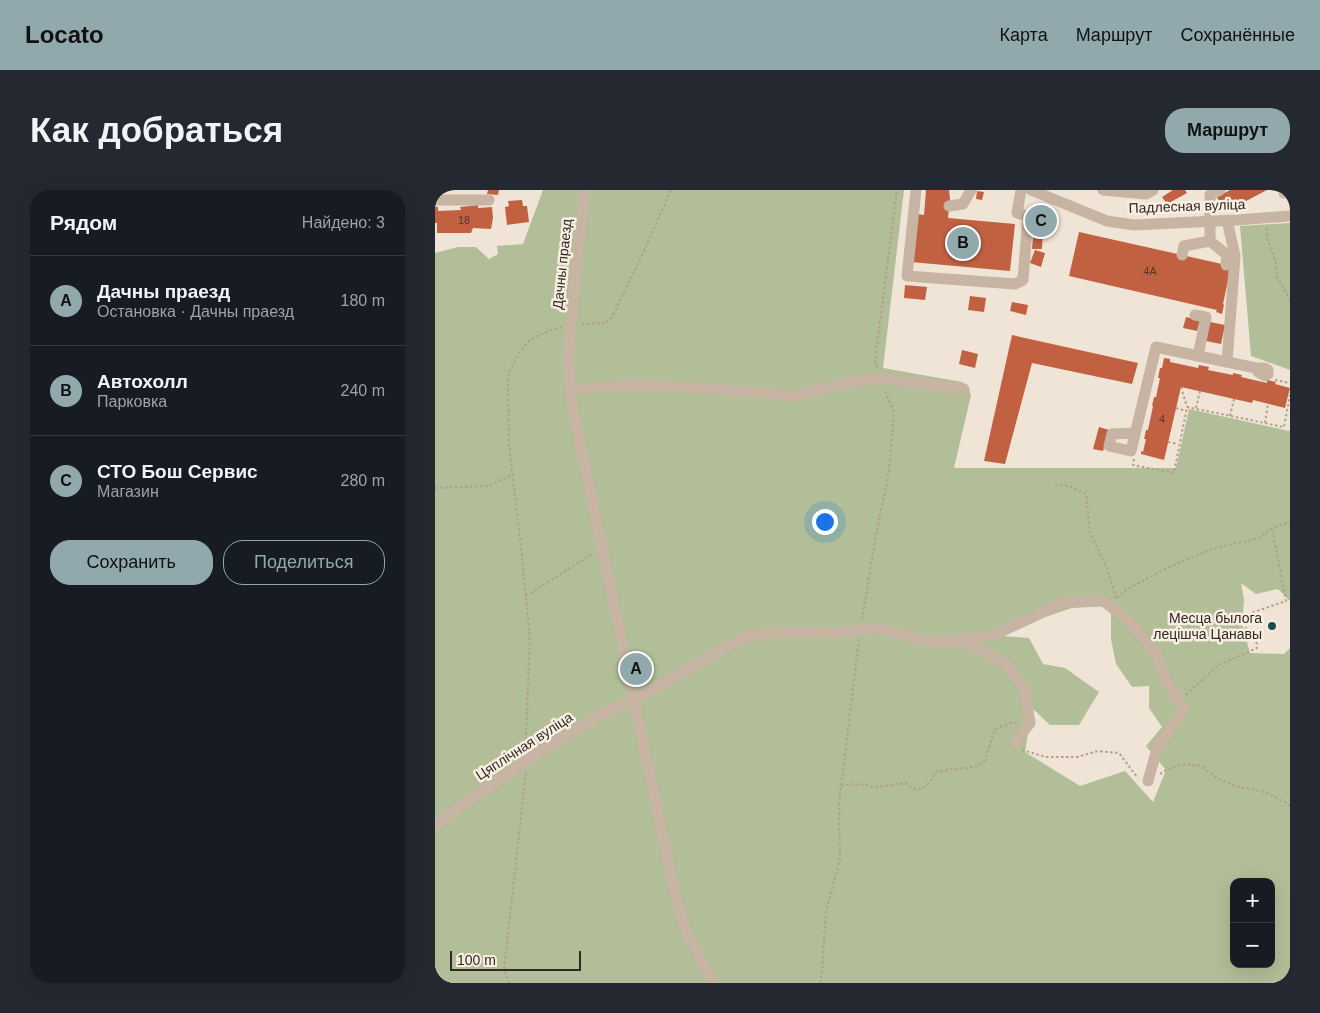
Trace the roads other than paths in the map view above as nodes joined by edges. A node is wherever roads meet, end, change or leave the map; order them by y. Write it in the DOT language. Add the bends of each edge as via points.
graph roads {
  1 [pos="585,190"];
  2 [pos="916,190"];
  3 [pos="1021,190"];
  4 [pos="1031,190"];
  5 [pos="1103,190"];
  6 [pos="1110,190"];
  7 [pos="1153,190"];
  8 [pos="1220,190"];
  9 [pos="968,191"];
  10 [pos="435,200"];
  11 [pos="489,200"];
  12 [pos="949,206"];
  13 [pos="1290,216"];
  14 [pos="1227,220"];
  15 [pos="1210,221"];
  16 [pos="1210,242"];
  17 [pos="1182,255"];
  18 [pos="1226,265"];
  19 [pos="1195,315"];
  20 [pos="1198,356"];
  21 [pos="1227,362"];
  22 [pos="1256,368"];
  23 [pos="570,389"];
  24 [pos="964,389"];
  25 [pos="1135,433"];
  26 [pos="962,640"];
  27 [pos="634,698"];
  28 [pos="1015,743"];
  29 [pos="1148,781"];
  30 [pos="435,826"];
  31 [pos="713,983"];
  1 -- 23 [label="street, Дачны праезд" via="568,359"];
  2 -- 3 [label="street" via="907,276 1015,284 1023,280 1028,216 1017,213"];
  4 -- 15 [label="street, Падлесная вуліца" via="1117,223"];
  5 -- 6 [label="street"];
  6 -- 7 [label="street" via="1146,194"];
  8 -- 15 [label="street" via="1210,195"];
  9 -- 12 [label="street" via="963,204"];
  10 -- 11 [label="street"];
  13 -- 14 [label="street, Падлесная вуліца"];
  14 -- 15 [label="street, Падлесная вуліца"];
  14 -- 21 [label="street" via="1235,256"];
  15 -- 16 [label="street"];
  16 -- 17 [label="street" via="1184,246"];
  16 -- 18 [label="street" via="1227,255"];
  19 -- 20 [label="street" via="1206,317"];
  20 -- 21 [label="street"];
  20 -- 25 [label="street" via="1156,347"];
  21 -- 22 [label="street"];
  23 -- 24 [label="street" via="639,385 797,396 880,378"];
  23 -- 27 [label="street, Дачны праезд"];
  26 -- 27 [label="street, Цяплічная вуліца" via="930,642 882,629 785,632 745,637"];
  26 -- 28 [label="street" via="1006,664 1024,688 1030,723"];
  26 -- 29 [label="street, Цяплічная вуліца" via="996,634 1065,602 1102,600 1128,620 1156,653 1167,682 1184,709 1157,749"];
  27 -- 30 [label="street, Цяплічная вуліца" via="597,716 527,760"];
  27 -- 31 [label="street, Дачны праезд" via="681,918"];
}
